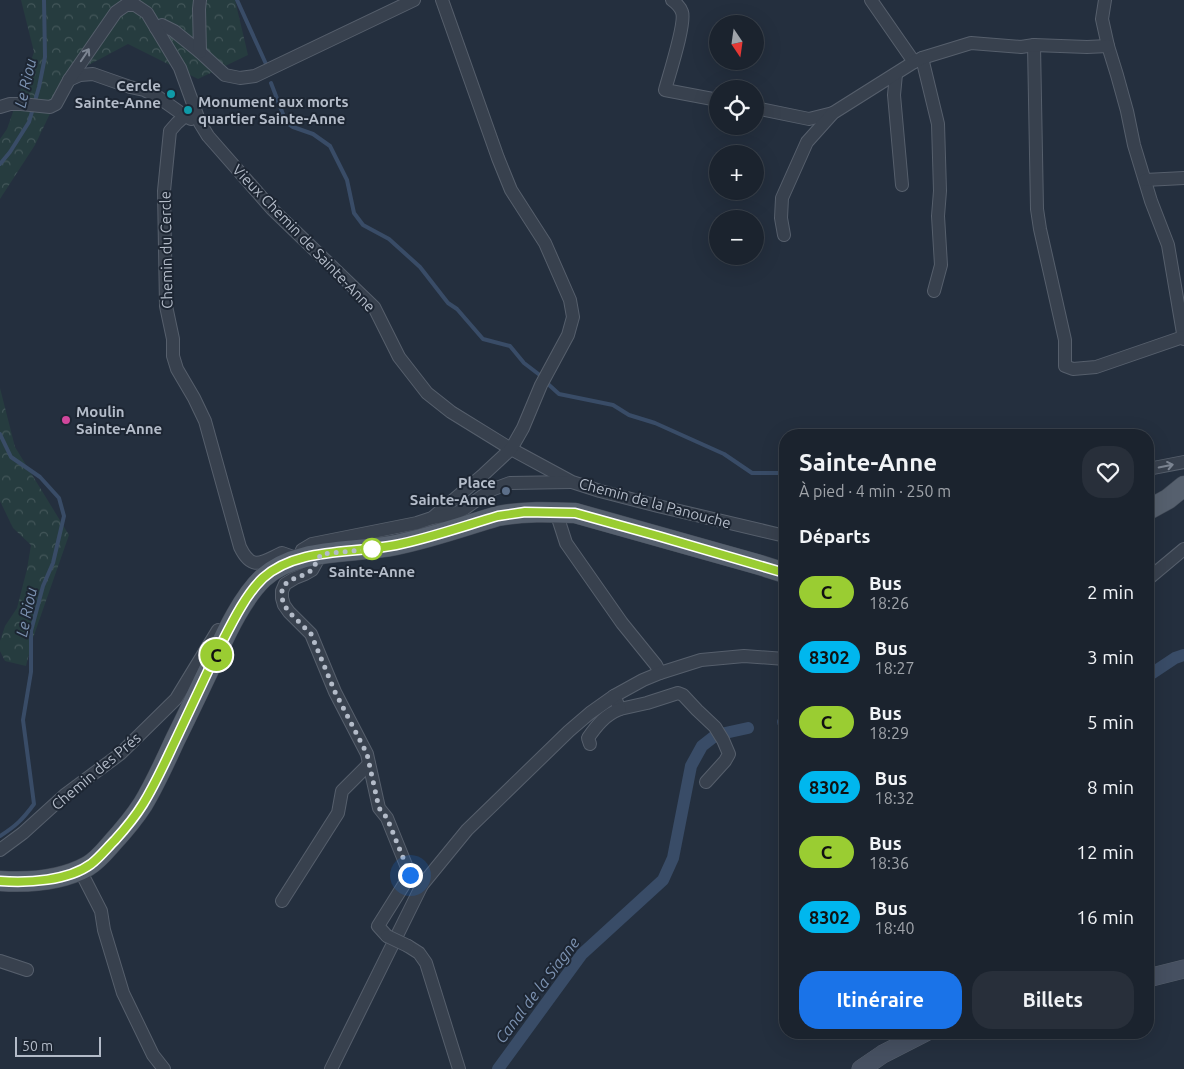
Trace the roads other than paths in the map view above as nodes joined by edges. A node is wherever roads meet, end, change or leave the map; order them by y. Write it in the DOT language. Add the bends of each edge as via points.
graph roads {
  1 [pos="200,0"];
  2 [pos="414,0"];
  3 [pos="442,0"];
  4 [pos="672,0"];
  5 [pos="871,0"];
  6 [pos="1105,0"];
  7 [pos="156,28"];
  8 [pos="1034,45"];
  9 [pos="1108,46"];
  10 [pos="200,52"];
  11 [pos="918,60"];
  12 [pos="896,74"];
  13 [pos="69,80"];
  14 [pos="709,98"];
  15 [pos="0,107"];
  16 [pos="764,110"];
  17 [pos="832,113"];
  18 [pos="185,116"];
  19 [pos="200,123"];
  20 [pos="1184,178"];
  21 [pos="1145,180"];
  22 [pos="902,184"];
  23 [pos="784,235"];
  24 [pos="934,291"];
  25 [pos="1184,338"];
  26 [pos="511,449"];
  27 [pos="1184,462"];
  28 [pos="1154,468"];
  29 [pos="572,482"];
  30 [pos="1184,486"];
  31 [pos="1154,507"];
  32 [pos="556,512"];
  33 [pos="432,518"];
  34 [pos="779,535"];
  35 [pos="1184,549"];
  36 [pos="321,554"];
  37 [pos="298,559"];
  38 [pos="779,571"];
  39 [pos="1154,574"];
  40 [pos="236,616"];
  41 [pos="779,659"];
  42 [pos="660,673"];
  43 [pos="614,696"];
  44 [pos="620,709"];
  45 [pos="590,744"];
  46 [pos="369,764"];
  47 [pos="706,782"];
  48 [pos="0,850"];
  49 [pos="80,870"];
  50 [pos="410,875"];
  51 [pos="0,881"];
  52 [pos="422,885"];
  53 [pos="282,901"];
  54 [pos="0,960"];
  55 [pos="1184,969"];
  56 [pos="27,970"];
  57 [pos="1154,976"];
  58 [pos="912,1039"];
  59 [pos="164,1069"];
  60 [pos="331,1069"];
  61 [pos="459,1069"];
  62 [pos="861,1069"];
  1 -- 10 [label="street"];
  2 -- 10 [label="street" via="255,76 225,75"];
  3 -- 26 [label="street" via="498,158 512,190 545,243 570,300 573,316 568,335"];
  4 -- 14 [label="street" via="683,14 665,90"];
  5 -- 11 [label="street"];
  6 -- 9 [label="street" via="1102,20"];
  7 -- 10 [label="street" via="162,25 174,31"];
  13 -- 7 [label="street, Vieux Chemin de Sainte-Anne, one-way" via="116,12 126,4 135,5 146,13"];
  7 -- 19 [label="street, Vieux Chemin de Sainte-Anne" via="180,68"];
  8 -- 9 [label="street"];
  8 -- 11 [label="street" via="971,43"];
  8 -- 25 [label="street" via="1038,209 1065,340 1065,366 1072,369 1096,367"];
  9 -- 21 [label="street"];
  11 -- 12 [label="street"];
  11 -- 24 [label="street" via="938,124 941,265"];
  12 -- 17 [label="street"];
  12 -- 22 [label="street" via="894,95"];
  13 -- 15 [label="street, Vieux Chemin de Sainte-Anne" via="56,104 50,107 21,104"];
  13 -- 18 [label="street" via="92,74 144,90"];
  16 -- 17 [label="street" via="809,119"];
  17 -- 23 [label="street" via="807,142 782,198"];
  18 -- 19 [label="street"];
  18 -- 37 [label="street, Chemin du Cercle" via="170,131 164,190 166,306 173,356 205,421 244,556 253,562 262,562 282,553"];
  19 -- 26 [label="street, Vieux Chemin de Sainte-Anne" via="272,209 374,307 399,357 427,393"];
  20 -- 21 [label="street"];
  21 -- 25 [label="street" via="1168,245"];
  26 -- 29 [label="street, Chemin de la Panouche"];
  26 -- 33 [label="street"];
  28 -- 27 [label="street, one-way"];
  29 -- 33 [label="street" via="510,483 491,490 454,514"];
  29 -- 34 [label="street, Chemin de la Panouche"];
  30 -- 31 [label="main road"];
  32 -- 36 [label="main road" via="513,513 395,545"];
  32 -- 38 [label="main road" via="575,513"];
  32 -- 42 [label="street" via="566,543"];
  33 -- 37 [label="street" via="312,544 302,550"];
  35 -- 39 [label="street"];
  36 -- 37 [label="main road"];
  36 -- 46 [label="street" via="312,570 285,584 282,598 289,612 311,634"];
  37 -- 40 [label="main road" via="278,567 263,579"];
  40 -- 48 [label="street, Chemin des Prés" via="223,621 176,698 120,754"];
  40 -- 49 [label="main road" via="142,805 102,855"];
  41 -- 42 [label="street" via="744,656 701,660"];
  42 -- 43 [label="street"];
  43 -- 44 [label="street"];
  43 -- 52 [label="street" via="569,731 467,830"];
  44 -- 45 [label="street" via="598,724 588,738"];
  44 -- 47 [label="street" via="683,694 715,727 729,754"];
  46 -- 50 [label="street" via="379,808 387,818"];
  46 -- 53 [label="street" via="342,791 338,813"];
  49 -- 51 [label="main road" via="40,881"];
  49 -- 59 [label="street" via="101,911 123,994 153,1055"];
  50 -- 52 [label="street"];
  50 -- 61 [label="street, bridge" via="378,926 387,936 419,953 426,963"];
  52 -- 60 [label="street"];
  54 -- 56 [label="street"];
  55 -- 57 [label="main road"];
  58 -- 62 [label="main road"];
}
